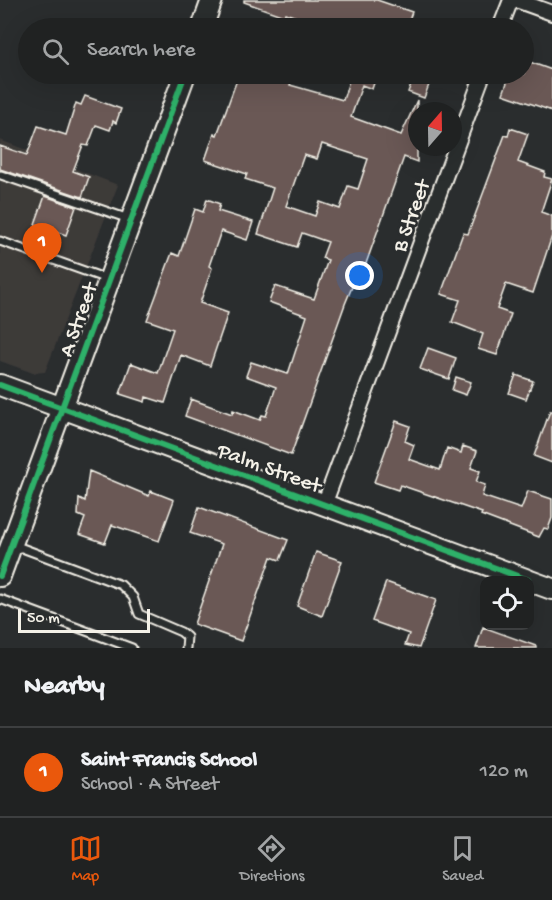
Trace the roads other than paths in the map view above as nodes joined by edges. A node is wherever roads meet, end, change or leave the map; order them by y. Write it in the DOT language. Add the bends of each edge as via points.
graph roads {
  1 [pos="212,0"];
  2 [pos="511,0"];
  3 [pos="516,0"];
  4 [pos="552,14"];
  5 [pos="206,18"];
  6 [pos="504,18"];
  7 [pos="181,84"];
  8 [pos="479,84"];
  9 [pos="1,175"];
  10 [pos="131,220"];
  11 [pos="0,241"];
  12 [pos="109,280"];
  13 [pos="0,385"];
  14 [pos="62,408"];
  15 [pos="324,505"];
  16 [pos="12,544"];
  17 [pos="0,576"];
  18 [pos="516,576"];
  19 [pos="534,583"];
  20 [pos="552,589"];
  21 [pos="0,599"];
  22 [pos="132,648"];
  23 [pos="186,648"];
  1 -- 5 [label="street"];
  2 -- 6 [label="street"];
  3 -- 4 [label="street"];
  7 -- 10 [label="street, A Street"];
  8 -- 15 [label="street, B Street"];
  9 -- 10 [label="lane"];
  10 -- 12 [label="street, A Street"];
  11 -- 12 [label="lane"];
  12 -- 14 [label="street, A Street"];
  13 -- 14 [label="street, Palm Street"];
  14 -- 15 [label="street, Palm Street"];
  14 -- 16 [label="street, A Street"];
  15 -- 18 [label="street, Palm Street"];
  16 -- 17 [label="street, A Street"];
  16 -- 23 [label="lane" via="121,585 133,597 139,614 187,637"];
  19 -- 20 [label="street, Palm Street"];
  21 -- 22 [label="lane"];
}
